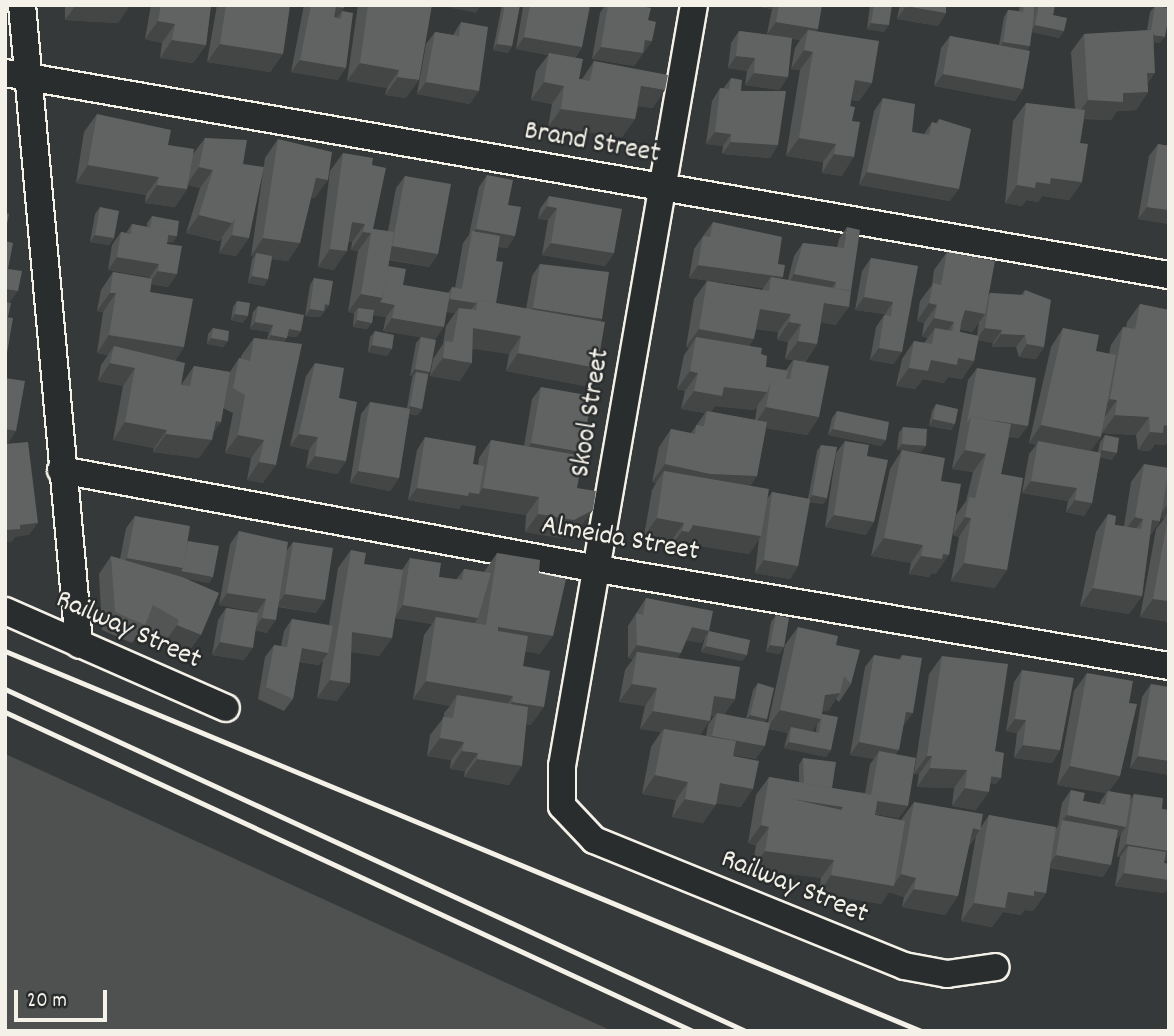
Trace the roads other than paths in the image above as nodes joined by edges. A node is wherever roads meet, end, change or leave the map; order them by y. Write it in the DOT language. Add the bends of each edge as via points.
graph roads {
  1 [pos="22,5"];
  2 [pos="694,5"];
  3 [pos="17,75"];
  4 [pos="661,187"];
  5 [pos="1169,275"];
  6 [pos="61,470"];
  7 [pos="598,569"];
  8 [pos="5,611"];
  9 [pos="79,644"];
  10 [pos="1169,666"];
  11 [pos="226,708"];
  12 [pos="579,825"];
  13 [pos="996,967"];
  1 -- 3 [label="street"];
  2 -- 4 [label="street, Skool Street"];
  3 -- 4 [label="street, Brand Street"];
  3 -- 6 [label="street"];
  4 -- 5 [label="street, Brand Street"];
  4 -- 7 [label="street, Skool Street"];
  6 -- 7 [label="street, Almeida Street"];
  6 -- 9 [label="street"];
  7 -- 10 [label="street, Almeida Street"];
  7 -- 12 [label="street, Skool Street" via="562,766 562,806"];
  8 -- 9 [label="street, Railway Street"];
  9 -- 11 [label="street, Railway Street"];
  12 -- 13 [label="street, Railway Street" via="594,840 904,967 947,974"];
}
